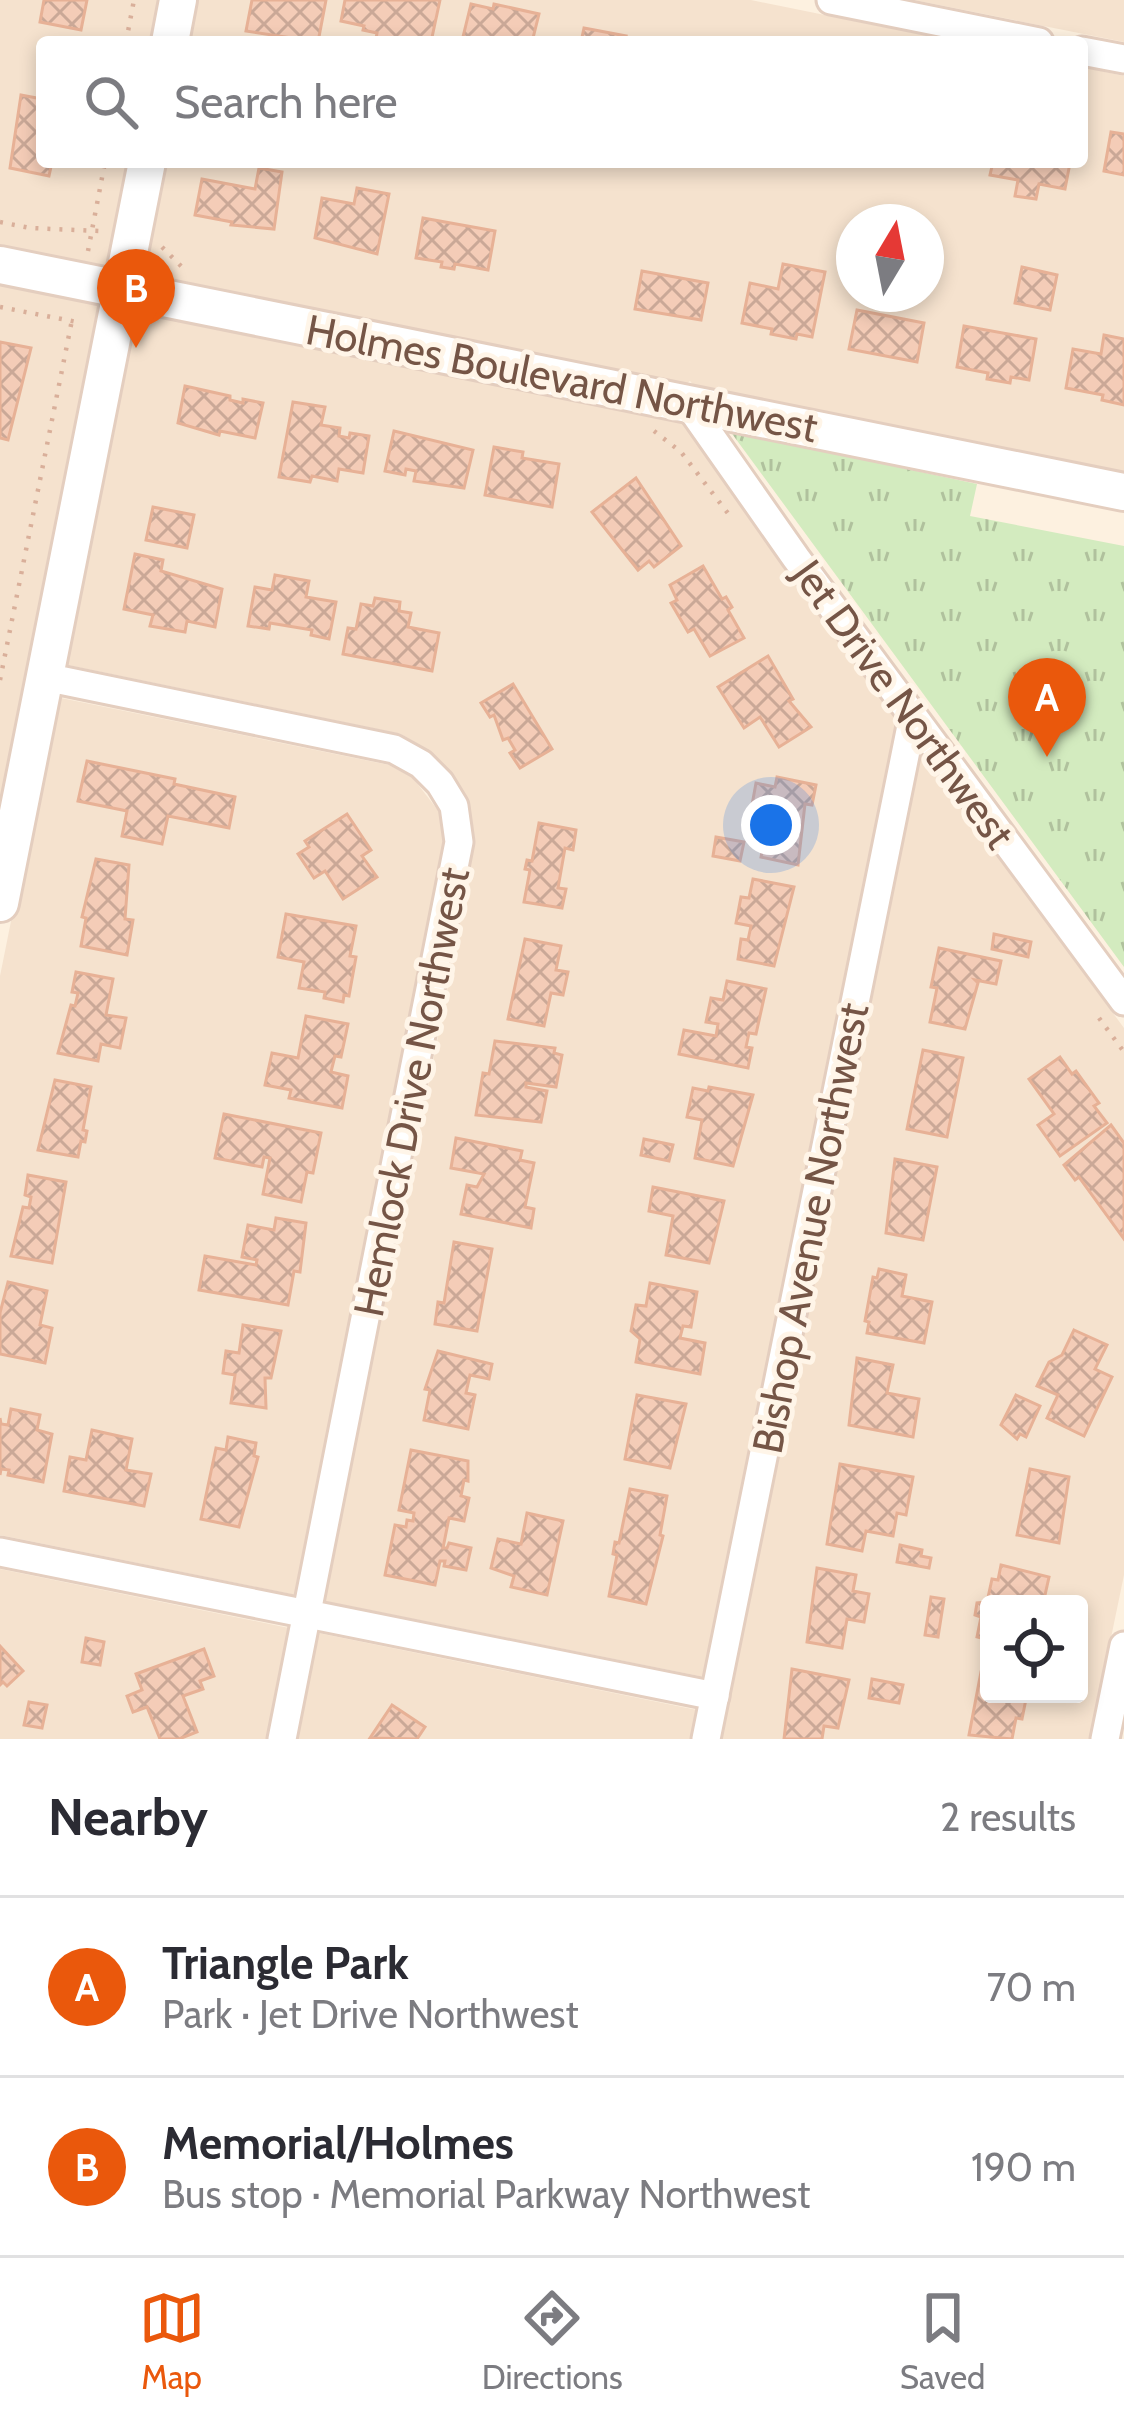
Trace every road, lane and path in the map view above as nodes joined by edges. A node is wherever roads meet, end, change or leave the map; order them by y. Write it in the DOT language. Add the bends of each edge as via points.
graph roads {
  1 [pos="134,0"];
  2 [pos="178,0"];
  3 [pos="830,0"];
  4 [pos="127,36"];
  5 [pos="171,36"];
  6 [pos="1009,36"];
  7 [pos="1088,52"];
  8 [pos="1124,59"];
  9 [pos="104,168"];
  10 [pos="146,168"];
  11 [pos="0,222"];
  12 [pos="92,230"];
  13 [pos="132,238"];
  14 [pos="0,265"];
  15 [pos="183,268"];
  16 [pos="80,281"];
  17 [pos="122,289"];
  18 [pos="0,307"];
  19 [pos="72,321"];
  20 [pos="114,331"];
  21 [pos="688,404"];
  22 [pos="642,427"];
  23 [pos="1124,492"];
  24 [pos="737,526"];
  25 [pos="45,677"];
  26 [pos="0,680"];
  27 [pos="913,716"];
  28 [pos="0,903"];
  29 [pos="1124,1001"];
  30 [pos="1096,1014"];
  31 [pos="1124,1052"];
  32 [pos="0,1552"];
  33 [pos="307,1614"];
  34 [pos="1124,1646"];
  35 [pos="715,1696"];
  36 [pos="282,1739"];
  37 [pos="706,1739"];
  38 [pos="1105,1739"];
  1 -- 4 [label="path"];
  2 -- 5 [label="street"];
  3 -- 6 [label="street"];
  7 -- 8 [label="street"];
  9 -- 12 [label="path"];
  10 -- 13 [label="street"];
  11 -- 12 [label="path"];
  12 -- 13 [label="path"];
  12 -- 16 [label="path"];
  13 -- 15 [label="path" via="160,245"];
  13 -- 17 [label="street"];
  14 -- 16 [label="street, Holmes Boulevard Northwest"];
  16 -- 17 [label="street, Holmes Boulevard Northwest"];
  16 -- 19 [label="path"];
  17 -- 20 [label="street"];
  17 -- 21 [label="street, Holmes Boulevard Northwest"];
  18 -- 19 [label="path"];
  19 -- 20 [label="path"];
  19 -- 26 [label="path"];
  20 -- 25 [label="street"];
  21 -- 23 [label="street, Holmes Boulevard Northwest"];
  21 -- 27 [label="street, Jet Drive Northwest"];
  22 -- 24 [label="path" via="681,452"];
  25 -- 28 [label="street"];
  25 -- 33 [label="street, Hemlock Drive Northwest" via="394,749 421,764 454,806 459,842 431,999"];
  27 -- 29 [label="street, Jet Drive Northwest"];
  27 -- 35 [label="street, Bishop Avenue Northwest"];
  30 -- 31 [label="path"];
  32 -- 33 [label="street"];
  33 -- 35 [label="street"];
  33 -- 36 [label="street, Hemlock Drive Northwest"];
  34 -- 38 [label="street"];
  35 -- 37 [label="street, Bishop Avenue Northwest"];
}
